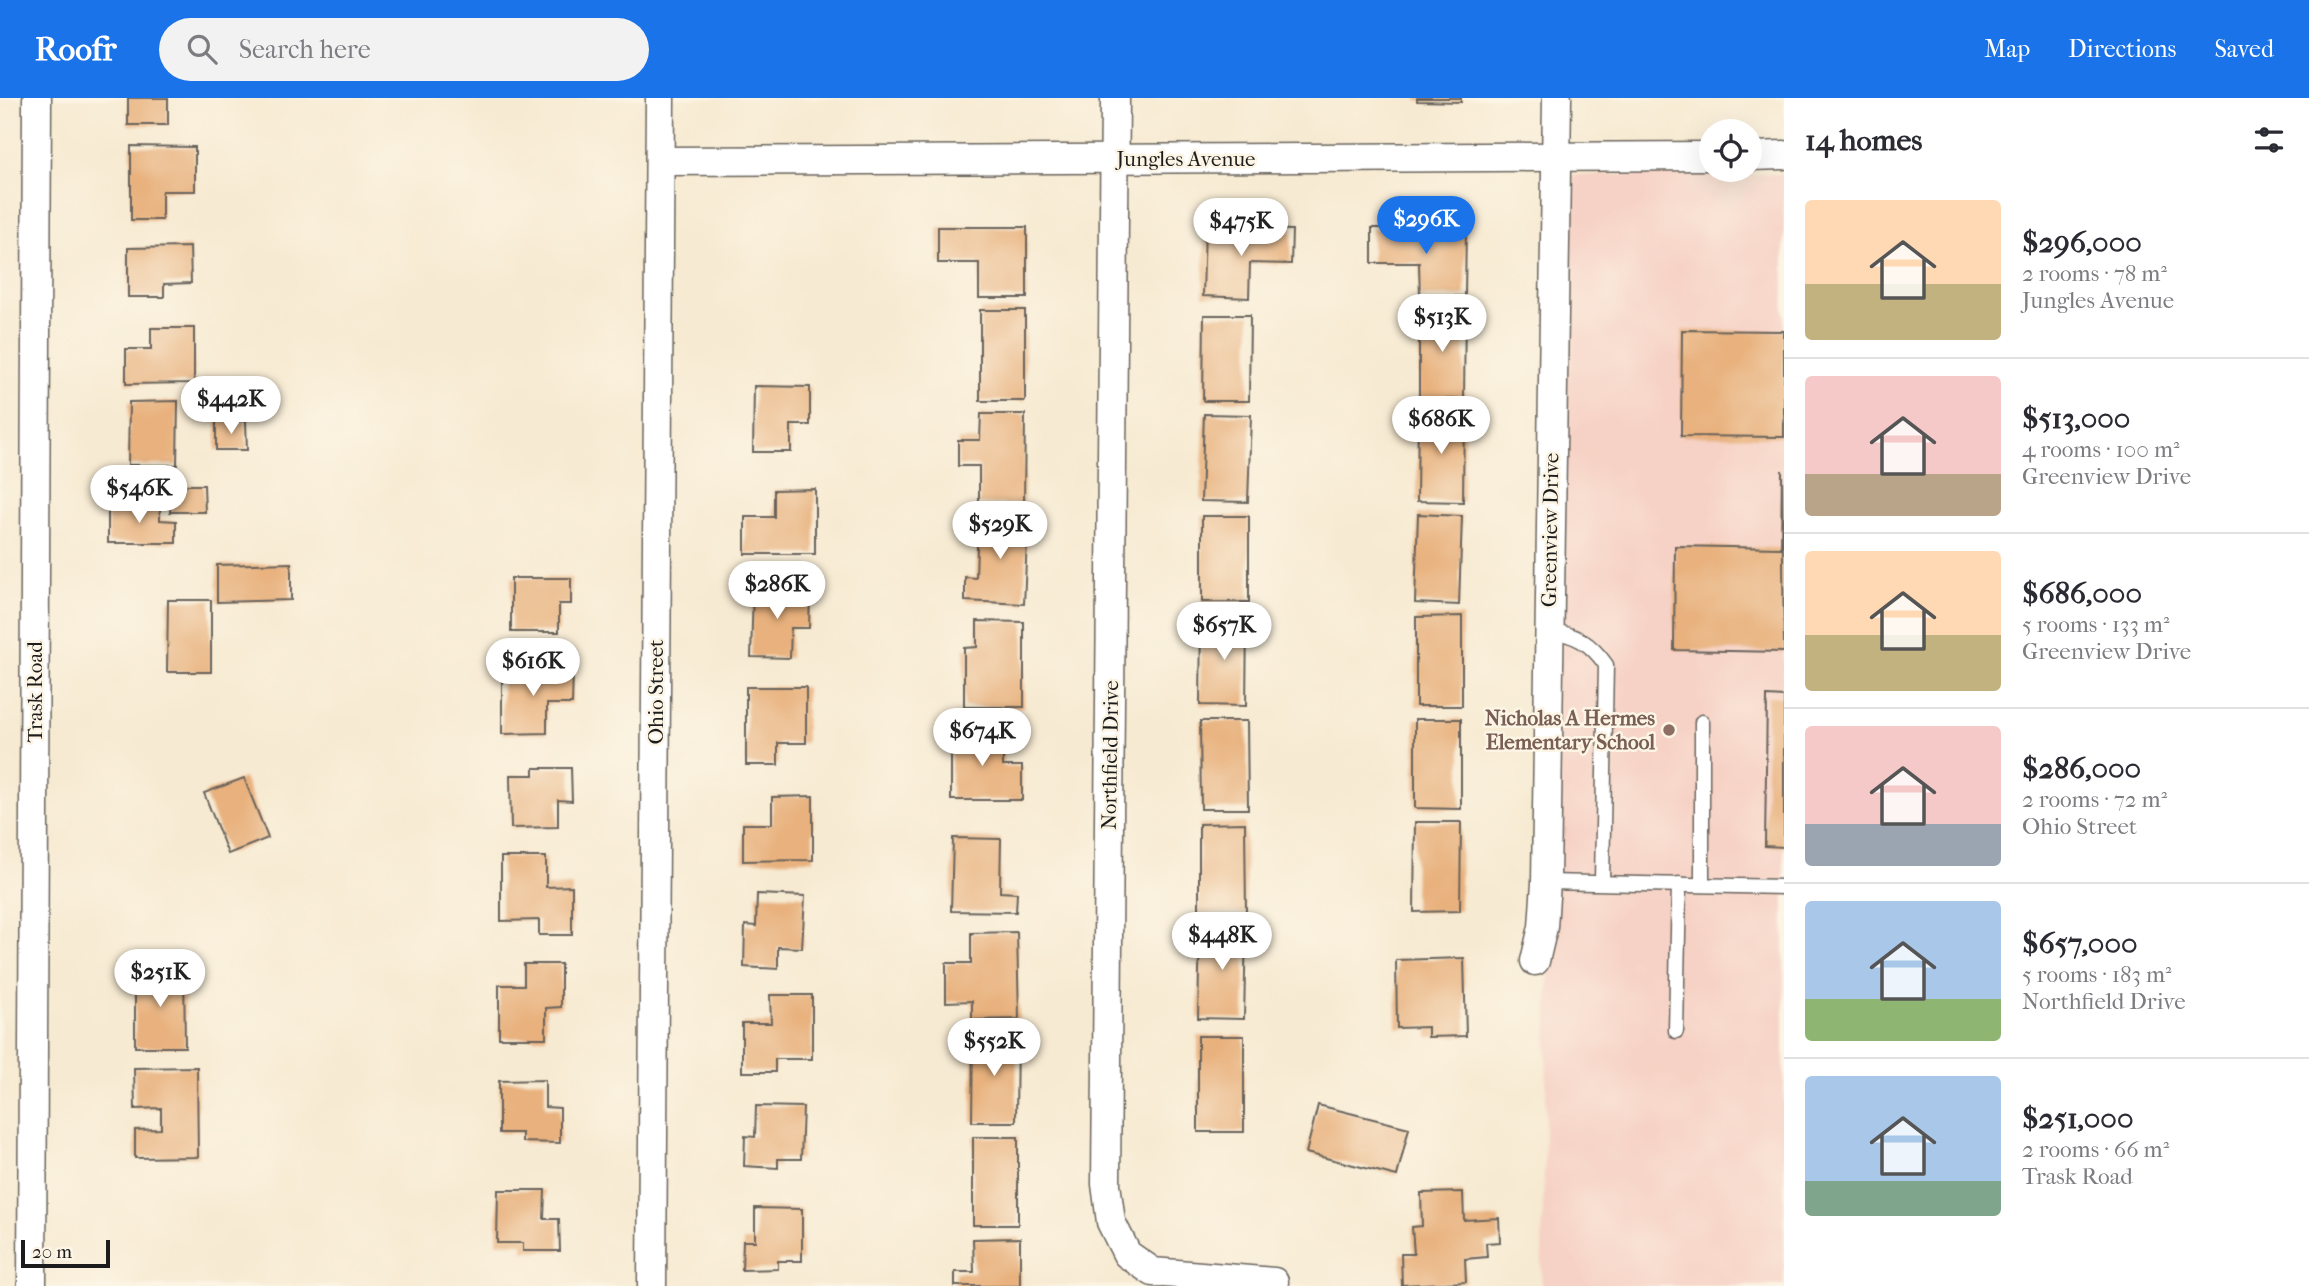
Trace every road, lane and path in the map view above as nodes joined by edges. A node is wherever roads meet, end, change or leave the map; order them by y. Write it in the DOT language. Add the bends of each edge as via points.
graph roads {
  1 [pos="37,98"];
  2 [pos="660,98"];
  3 [pos="1115,98"];
  4 [pos="1557,98"];
  5 [pos="1784,155"];
  6 [pos="1699,156"];
  7 [pos="1762,156"];
  8 [pos="1556,158"];
  9 [pos="1115,160"];
  10 [pos="660,161"];
  11 [pos="1549,630"];
  12 [pos="1702,722"];
  13 [pos="1602,881"];
  14 [pos="1546,882"];
  15 [pos="1679,884"];
  16 [pos="1702,885"];
  17 [pos="1784,887"];
  18 [pos="1535,961"];
  19 [pos="1676,1031"];
  20 [pos="1274,1282"];
  21 [pos="32,1286"];
  22 [pos="652,1286"];
  1 -- 21 [label="street, Trask Road"];
  2 -- 10 [label="street, Ohio Street"];
  3 -- 9 [label="street, Northfield Drive"];
  4 -- 8 [label="street, Greenview Drive"];
  5 -- 7 [label="street"];
  6 -- 8 [label="street, Jungles Avenue"];
  8 -- 9 [label="street, Jungles Avenue"];
  8 -- 11 [label="street, Greenview Drive"];
  9 -- 10 [label="street, Jungles Avenue"];
  9 -- 20 [label="street, Northfield Drive" via="1105,1184 1111,1222 1127,1254 1153,1272"];
  10 -- 22 [label="street, Ohio Street"];
  11 -- 13 [label="lane" via="1591,644 1606,665"];
  11 -- 14 [label="street, Greenview Drive"];
  12 -- 16 [label="lane"];
  13 -- 14 [label="lane"];
  13 -- 15 [label="lane"];
  14 -- 18 [label="street, Greenview Drive"];
  15 -- 16 [label="lane"];
  15 -- 19 [label="lane"];
  16 -- 17 [label="lane"];
}
